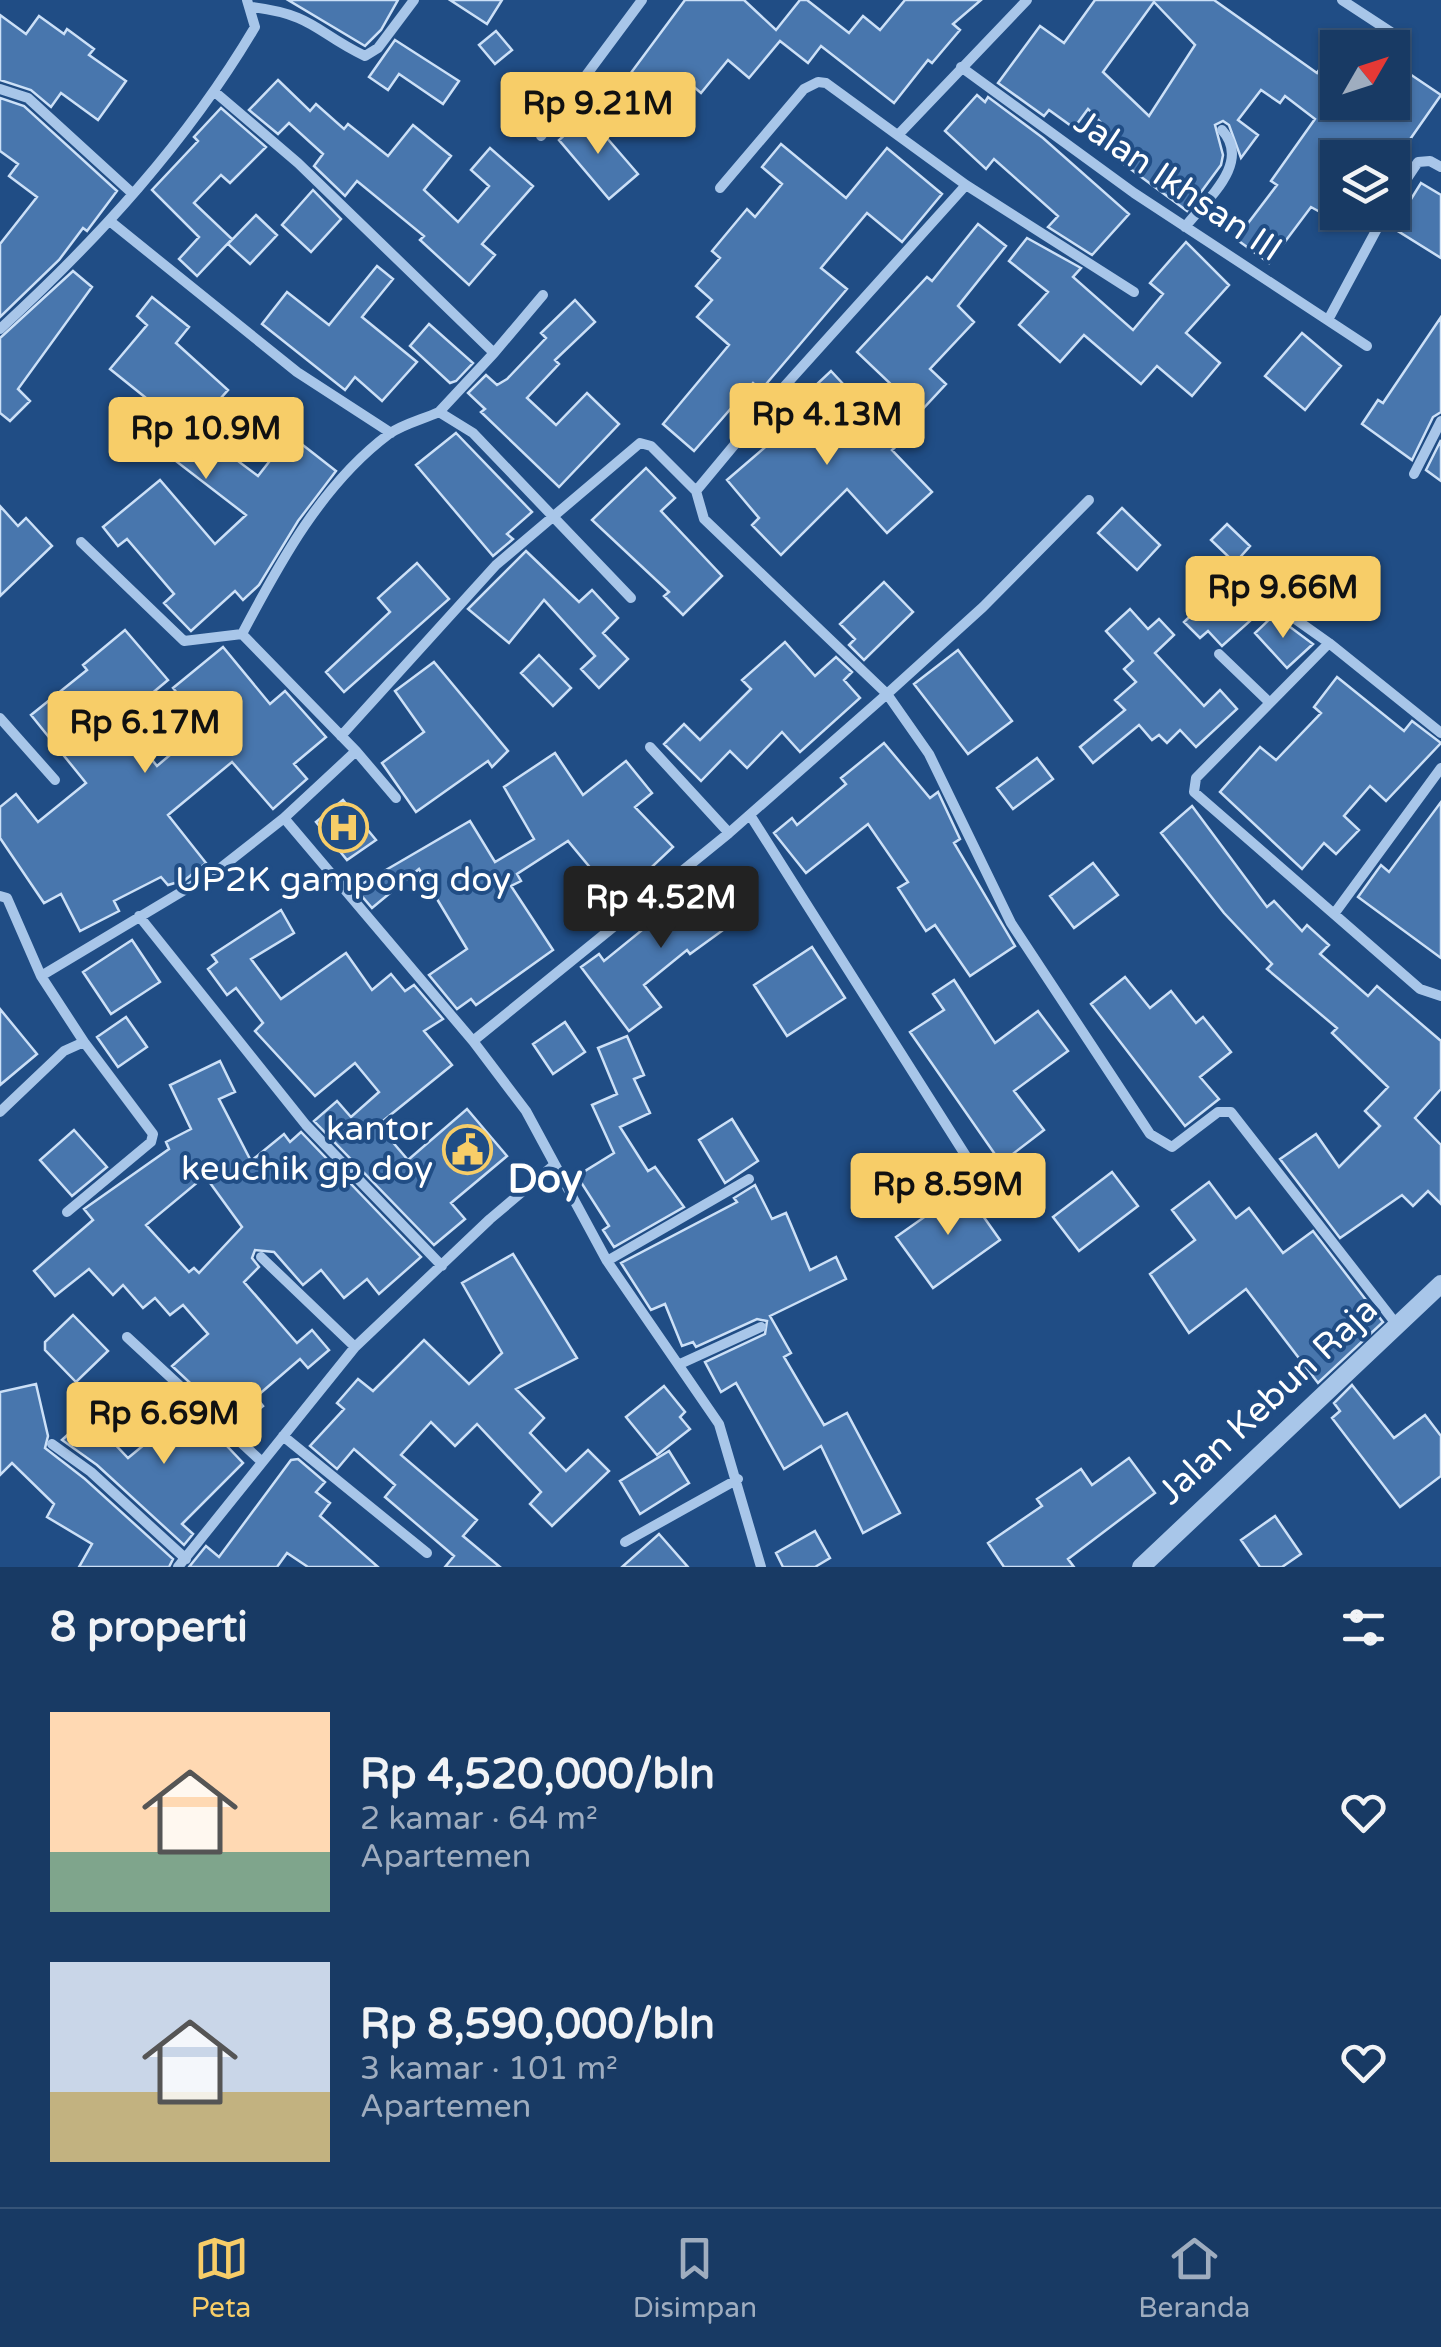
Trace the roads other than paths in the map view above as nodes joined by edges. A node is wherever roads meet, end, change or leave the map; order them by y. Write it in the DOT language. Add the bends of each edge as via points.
graph roads {
  1 [pos="414,0"];
  2 [pos="642,0"];
  3 [pos="1027,0"];
  4 [pos="1342,0"];
  5 [pos="250,4"];
  6 [pos="1388,30"];
  7 [pos="961,67"];
  8 [pos="0,90"];
  9 [pos="216,93"];
  10 [pos="1222,130"];
  11 [pos="899,134"];
  12 [pos="541,136"];
  13 [pos="1441,168"];
  14 [pos="1410,174"];
  15 [pos="966,185"];
  16 [pos="720,188"];
  17 [pos="132,193"];
  18 [pos="111,222"];
  19 [pos="1186,227"];
  20 [pos="1376,230"];
  21 [pos="1134,292"];
  22 [pos="544,295"];
  23 [pos="1328,320"];
  24 [pos="0,328"];
  25 [pos="1367,346"];
  26 [pos="494,353"];
  27 [pos="440,412"];
  28 [pos="1441,422"];
  29 [pos="391,433"];
  30 [pos="1414,474"];
  31 [pos="696,491"];
  32 [pos="1089,500"];
  33 [pos="554,515"];
  34 [pos="80,542"];
  35 [pos="1246,584"];
  36 [pos="631,598"];
  37 [pos="242,634"];
  38 [pos="1329,643"];
  39 [pos="1219,654"];
  40 [pos="888,694"];
  41 [pos="1268,701"];
  42 [pos="0,718"];
  43 [pos="1441,733"];
  44 [pos="342,736"];
  45 [pos="650,746"];
  46 [pos="356,751"];
  47 [pos="1441,768"];
  48 [pos="55,780"];
  49 [pos="396,798"];
  50 [pos="750,815"];
  51 [pos="284,818"];
  52 [pos="729,833"];
  53 [pos="0,896"];
  54 [pos="1334,914"];
  55 [pos="139,916"];
  56 [pos="42,976"];
  57 [pos="1441,996"];
  58 [pos="474,1041"];
  59 [pos="84,1042"];
  60 [pos="0,1112"];
  61 [pos="554,1165"];
  62 [pos="978,1175"];
  63 [pos="749,1179"];
  64 [pos="67,1212"];
  65 [pos="260,1257"];
  66 [pos="607,1260"];
  67 [pos="442,1266"];
  68 [pos="1441,1284"];
  69 [pos="1397,1324"];
  70 [pos="761,1328"];
  71 [pos="127,1337"];
  72 [pos="355,1348"];
  73 [pos="680,1364"];
  74 [pos="283,1436"];
  75 [pos="52,1444"];
  76 [pos="261,1461"];
  77 [pos="738,1478"];
  78 [pos="626,1542"];
  79 [pos="427,1553"];
  80 [pos="182,1563"];
  81 [pos="761,1567"];
  82 [pos="1141,1567"];
  1 -- 5 [label="street" via="365,56 310,20"];
  2 -- 12 [label="street"];
  3 -- 7 [label="street"];
  4 -- 6 [label="street"];
  5 -- 9 [label="street" via="255,27"];
  7 -- 11 [label="street"];
  7 -- 19 [label="street, Jalan Ikhsan III"];
  8 -- 17 [label="street" via="28,98"];
  9 -- 17 [label="street"];
  9 -- 26 [label="street"];
  10 -- 19 [label="street" via="1234,147 1234,163"];
  11 -- 15 [label="street"];
  11 -- 16 [label="street" via="818,82 804,89"];
  13 -- 14 [label="street" via="1418,162"];
  15 -- 21 [label="street"];
  15 -- 31 [label="street"];
  17 -- 18 [label="street"];
  18 -- 24 [label="street"];
  18 -- 29 [label="street" via="297,372"];
  19 -- 23 [label="street, Jalan Ikhsan III"];
  20 -- 23 [label="street"];
  22 -- 26 [label="street"];
  23 -- 25 [label="street, Jalan Ikhsan III"];
  26 -- 27 [label="street"];
  27 -- 29 [label="street"];
  27 -- 33 [label="street" via="473,433"];
  28 -- 30 [label="street"];
  29 -- 37 [label="street" via="305,524"];
  31 -- 33 [label="street" via="640,443"];
  31 -- 40 [label="street" via="704,519"];
  32 -- 40 [label="street"];
  33 -- 36 [label="street"];
  33 -- 44 [label="street" via="496,565"];
  34 -- 37 [label="street" via="184,641"];
  35 -- 38 [label="street"];
  37 -- 44 [label="street"];
  38 -- 41 [label="street"];
  38 -- 43 [label="street"];
  39 -- 41 [label="street"];
  40 -- 50 [label="street"];
  40 -- 69 [label="street" via="930,754 1011,924 1150,1134 1172,1146 1218,1112 1231,1112"];
  41 -- 54 [label="street" via="1196,778 1194,792"];
  42 -- 48 [label="street"];
  44 -- 46 [label="street"];
  45 -- 52 [label="street"];
  46 -- 49 [label="street"];
  46 -- 51 [label="street"];
  47 -- 54 [label="street"];
  50 -- 52 [label="street"];
  50 -- 62 [label="street"];
  51 -- 55 [label="street" via="218,870"];
  51 -- 58 [label="street"];
  52 -- 58 [label="street"];
  53 -- 56 [label="street" via="7,898"];
  54 -- 57 [label="street" via="1420,990"];
  55 -- 56 [label="street"];
  55 -- 67 [label="street" via="306,1125"];
  56 -- 59 [label="street"];
  58 -- 61 [label="street" via="526,1111"];
  59 -- 60 [label="street" via="64,1050"];
  59 -- 64 [label="street" via="152,1134 151,1142"];
  61 -- 66 [label="street"];
  61 -- 67 [label="street"];
  63 -- 66 [label="street"];
  65 -- 72 [label="street"];
  66 -- 73 [label="street"];
  67 -- 72 [label="street"];
  68 -- 69 [label="street, Jalan Kebun Raja"];
  69 -- 82 [label="street, Jalan Kebun Raja"];
  70 -- 73 [label="street"];
  71 -- 76 [label="street"];
  72 -- 74 [label="street"];
  73 -- 77 [label="street" via="718,1424"];
  74 -- 76 [label="street"];
  74 -- 79 [label="street"];
  75 -- 80 [label="street" via="90,1472"];
  76 -- 80 [label="street"];
  77 -- 78 [label="street"];
  77 -- 81 [label="street"];
}
